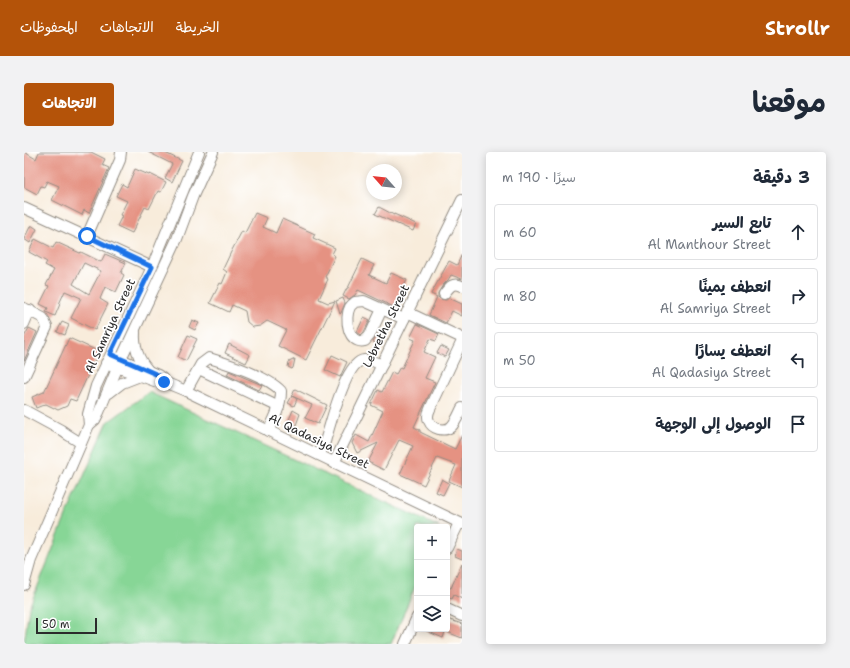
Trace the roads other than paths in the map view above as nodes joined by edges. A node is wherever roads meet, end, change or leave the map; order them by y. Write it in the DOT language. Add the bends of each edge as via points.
graph roads {
  1 [pos="121,152"];
  2 [pos="199,152"];
  3 [pos="213,152"];
  4 [pos="462,200"];
  5 [pos="24,208"];
  6 [pos="87,236"];
  7 [pos="152,267"];
  8 [pos="462,286"];
  9 [pos="444,294"];
  10 [pos="27,309"];
  11 [pos="382,309"];
  12 [pos="406,316"];
  13 [pos="24,324"];
  14 [pos="136,327"];
  15 [pos="462,339"];
  16 [pos="108,358"];
  17 [pos="120,363"];
  18 [pos="382,365"];
  19 [pos="199,369"];
  20 [pos="144,373"];
  21 [pos="24,378"];
  22 [pos="186,391"];
  23 [pos="107,396"];
  24 [pos="279,407"];
  25 [pos="462,408"];
  26 [pos="24,410"];
  27 [pos="89,425"];
  28 [pos="268,431"];
  29 [pos="83,439"];
  30 [pos="319,455"];
  31 [pos="334,463"];
  32 [pos="460,523"];
  33 [pos="450,542"];
  34 [pos="24,585"];
  35 [pos="450,610"];
  36 [pos="462,616"];
  37 [pos="414,624"];
  38 [pos="405,644"];
  1 -- 6 [label="street" via="120,160"];
  2 -- 7 [label="street, Al Samriya Street"];
  3 -- 14 [label="street, Al Samriya Street" via="193,196 181,231"];
  4 -- 12 [label="street, Lebretha Street"];
  5 -- 6 [label="street"];
  6 -- 7 [label="street"];
  7 -- 16 [label="street, Al Samriya Street"];
  8 -- 9 [label="street" via="452,284"];
  10 -- 13 [label="street"];
  10 -- 21 [label="street" via="43,318 47,327"];
  11 -- 12 [label="street"];
  12 -- 15 [label="street"];
  12 -- 18 [label="street, Lebretha Street"];
  14 -- 17 [label="street, Al Samriya Street"];
  14 -- 20 [label="street" via="136,347"];
  15 -- 25 [label="street" via="430,409 428,420 435,427 446,429 456,420"];
  16 -- 17 [label="street, Al Qadasiya Street"];
  16 -- 27 [label="street, Al Samriya Street" via="88,410"];
  17 -- 20 [label="street, Al Qadasiya Street"];
  17 -- 23 [label="street, Al Samriya Street"];
  18 -- 30 [label="street" via="364,360 354,366 344,384"];
  18 -- 31 [label="street, Lebretha Street"];
  19 -- 22 [label="street"];
  19 -- 24 [label="street"];
  19 -- 24 [label="street" via="209,358 275,384 281,391"];
  20 -- 22 [label="street, Al Qadasiya Street" via="160,376 164,382"];
  20 -- 23 [label="street" via="122,383"];
  22 -- 28 [label="street, Al Qadasiya Street"];
  23 -- 27 [label="street, Al Samriya Street" via="97,416"];
  24 -- 28 [label="street"];
  26 -- 29 [label="street" via="62,430 75,431"];
  27 -- 29 [label="street, Al Samriya Street"];
  28 -- 30 [label="street, Al Qadasiya Street"];
  29 -- 34 [label="street, Al Samriya Street" via="31,560"];
  30 -- 31 [label="street, Al Qadasiya Street"];
  31 -- 32 [label="street, Al Qadasiya Street"];
  32 -- 33 [label="street"];
  35 -- 36 [label="street"];
  37 -- 38 [label="street"];
}
